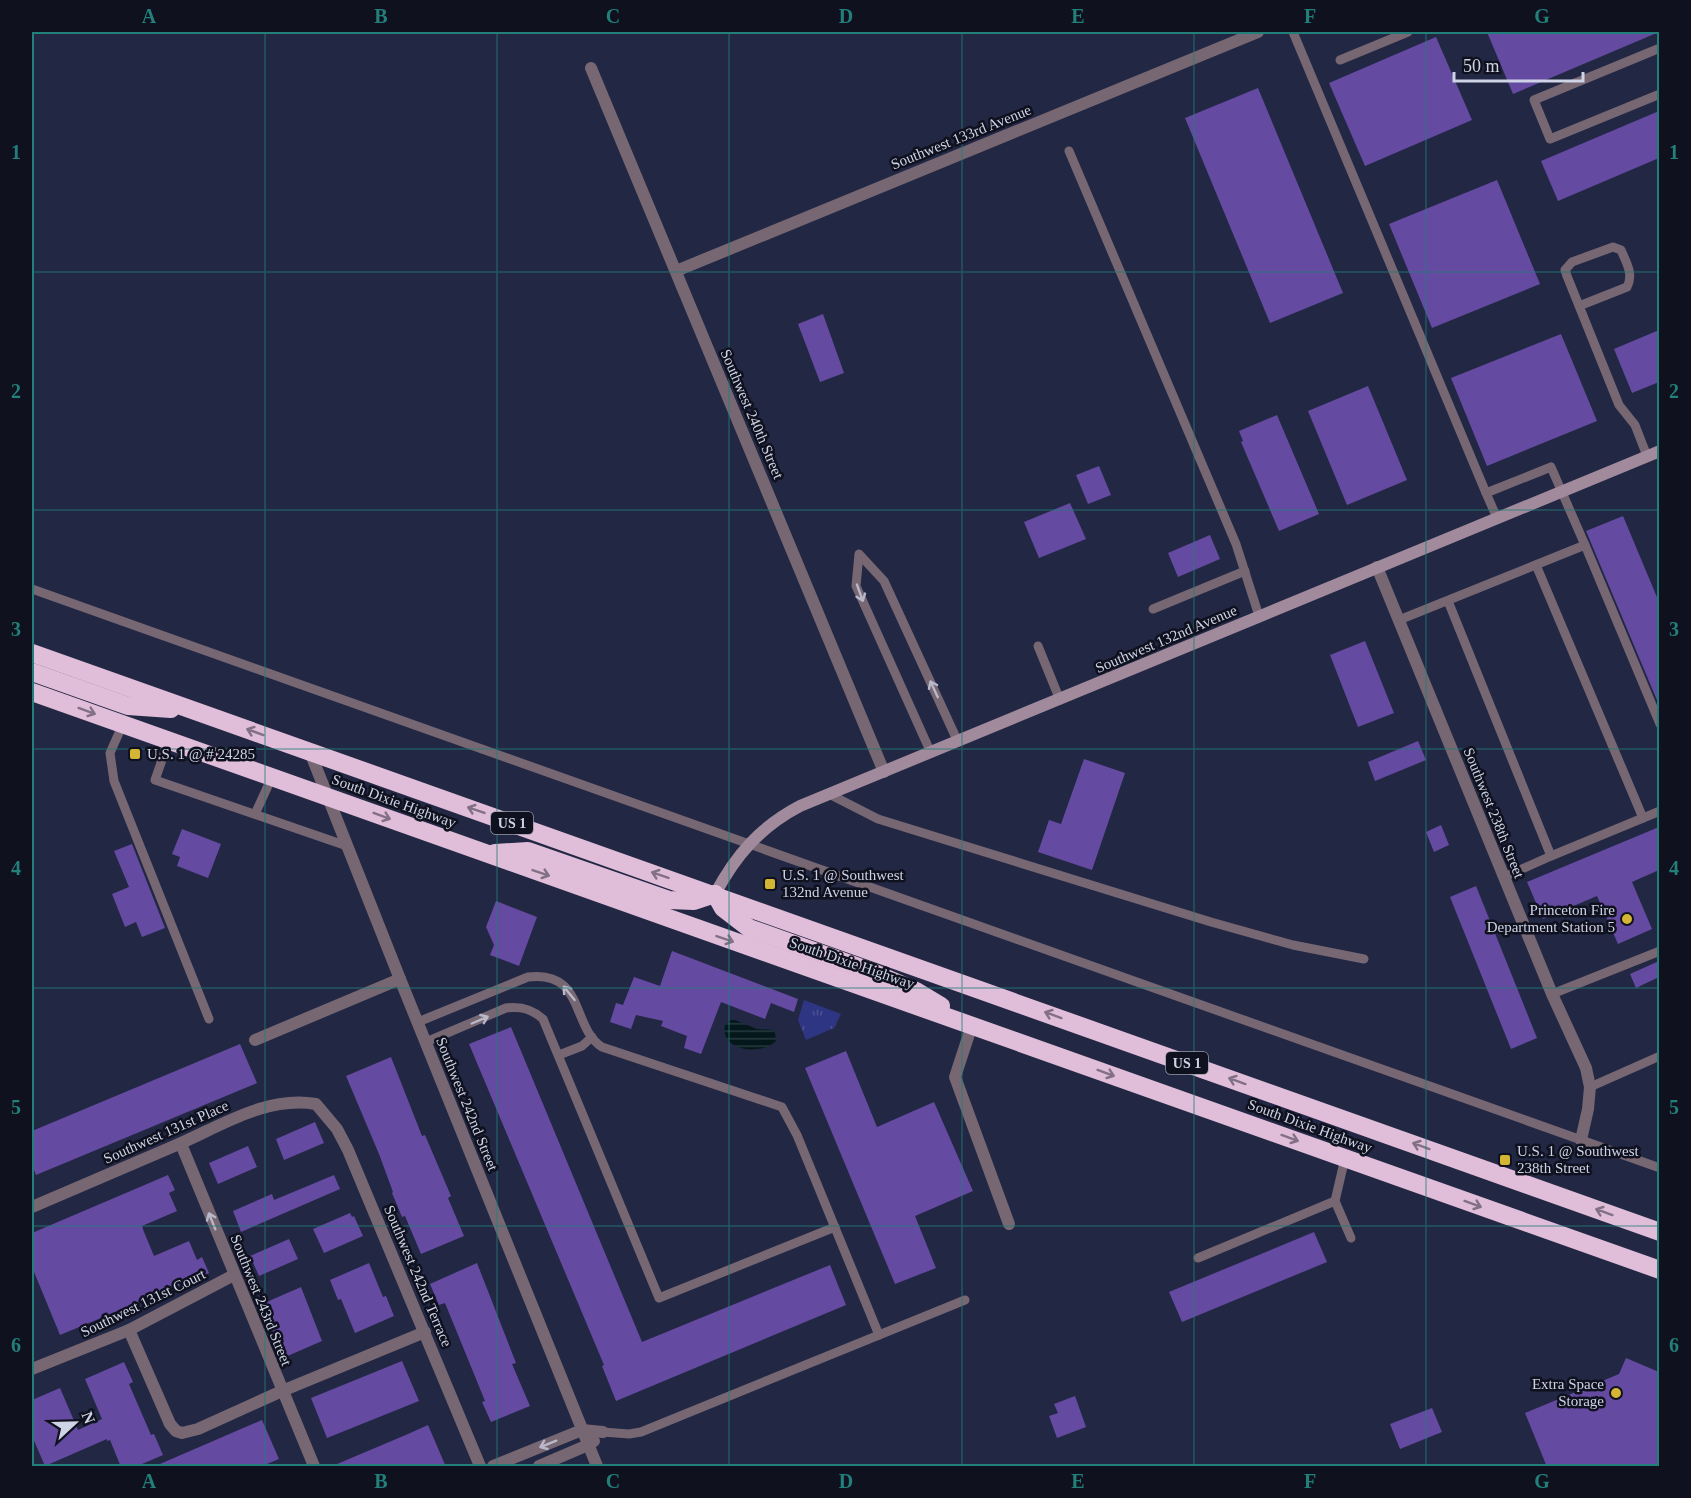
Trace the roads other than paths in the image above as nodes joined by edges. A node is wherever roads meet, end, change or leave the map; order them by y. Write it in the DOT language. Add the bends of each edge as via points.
graph roads {
  1 [pos="1258,32"];
  2 [pos="1293,32"];
  3 [pos="1408,32"];
  4 [pos="1659,48"];
  5 [pos="1340,60"];
  6 [pos="591,68"];
  7 [pos="1659,94"];
  8 [pos="1069,151"];
  9 [pos="676,271"];
  10 [pos="1579,306"];
  11 [pos="1659,451"];
  12 [pos="1647,456"];
  13 [pos="1563,491"];
  14 [pos="1486,493"];
  15 [pos="1497,518"];
  16 [pos="1585,545"];
  17 [pos="1536,565"];
  18 [pos="1377,567"];
  19 [pos="1245,572"];
  20 [pos="32,589"];
  21 [pos="1448,601"];
  22 [pos="1153,609"];
  23 [pos="1260,616"];
  24 [pos="1399,620"];
  25 [pos="1038,646"];
  26 [pos="32,653"];
  27 [pos="32,672"];
  28 [pos="32,692"];
  29 [pos="1060,700"];
  30 [pos="194,710"];
  31 [pos="123,724"];
  32 [pos="1659,724"];
  33 [pos="169,740"];
  34 [pos="958,742"];
  35 [pos="310,752"];
  36 [pos="931,753"];
  37 [pos="885,772"];
  38 [pos="272,777"];
  39 [pos="830,794"];
  40 [pos="327,796"];
  41 [pos="1659,811"];
  42 [pos="255,814"];
  43 [pos="1643,818"];
  44 [pos="748,844"];
  45 [pos="347,846"];
  46 [pos="486,854"];
  47 [pos="1551,856"];
  48 [pos="1504,877"];
  49 [pos="715,894"];
  50 [pos="1659,951"];
  51 [pos="1364,958"];
  52 [pos="400,979"];
  53 [pos="1552,994"];
  54 [pos="209,1019"];
  55 [pos="418,1022"];
  56 [pos="972,1025"];
  57 [pos="255,1040"];
  58 [pos="594,1040"];
  59 [pos="426,1042"];
  60 [pos="1659,1056"];
  61 [pos="560,1058"];
  62 [pos="1590,1087"];
  63 [pos="316,1104"];
  64 [pos="1581,1140"];
  65 [pos="181,1143"];
  66 [pos="1345,1158"];
  67 [pos="1659,1168"];
  68 [pos="1335,1201"];
  69 [pos="32,1207"];
  70 [pos="1009,1224"];
  71 [pos="835,1227"];
  72 [pos="1659,1232"];
  73 [pos="1351,1238"];
  74 [pos="1198,1258"];
  75 [pos="1659,1270"];
  76 [pos="234,1275"];
  77 [pos="965,1300"];
  78 [pos="129,1330"];
  79 [pos="425,1332"];
  80 [pos="879,1335"];
  81 [pos="32,1370"];
  82 [pos="282,1391"];
  83 [pos="582,1430"];
  84 [pos="603,1432"];
  85 [pos="588,1445"];
  86 [pos="314,1467"];
  87 [pos="480,1467"];
  88 [pos="493,1467"];
  89 [pos="539,1467"];
  90 [pos="597,1467"];
  1 -- 9 [label="street, Southwest 133rd Avenue"];
  2 -- 14 [label="lane"];
  3 -- 5 [label="lane"];
  4 -- 7 [label="lane" via="1534,100 1550,139"];
  6 -- 9 [label="street, Southwest 240th Street"];
  8 -- 19 [label="lane"];
  9 -- 37 [label="street, Southwest 240th Street"];
  10 -- 10 [label="lane" via="1565,270 1568,265 1613,247 1621,250 1631,275 1627,286"];
  10 -- 12 [label="lane" via="1619,405 1635,425"];
  11 -- 12 [label="street, Southwest 132nd Avenue"];
  12 -- 13 [label="street, Southwest 132nd Avenue"];
  13 -- 14 [label="lane" via="1551,467"];
  13 -- 15 [label="street, Southwest 132nd Avenue"];
  13 -- 16 [label="lane"];
  14 -- 15 [label="lane"];
  15 -- 18 [label="street, Southwest 132nd Avenue"];
  16 -- 17 [label="lane"];
  16 -- 32 [label="lane"];
  17 -- 21 [label="lane"];
  17 -- 43 [label="lane"];
  18 -- 23 [label="street, Southwest 132nd Avenue"];
  18 -- 24 [label="street, Southwest 238th Street"];
  19 -- 22 [label="lane"];
  19 -- 23 [label="lane"];
  20 -- 44 [label="lane"];
  21 -- 24 [label="lane"];
  21 -- 47 [label="lane"];
  23 -- 29 [label="street, Southwest 132nd Avenue"];
  24 -- 48 [label="street, Southwest 238th Street"];
  25 -- 29 [label="lane"];
  26 -- 30 [label="highway, South Dixie Highway / US 1"];
  27 -- 30 [label="highway" via="128,706"];
  28 -- 31 [label="highway, South Dixie Highway / US 1, one-way"];
  29 -- 34 [label="street, Southwest 132nd Avenue"];
  35 -- 30 [label="highway, South Dixie Highway / US 1, one-way"];
  31 -- 33 [label="highway, South Dixie Highway / US 1"];
  31 -- 54 [label="lane" via="110,753 114,781"];
  33 -- 38 [label="highway, South Dixie Highway / US 1"];
  33 -- 42 [label="lane" via="155,780"];
  34 -- 36 [label="street, Southwest 132nd Avenue"];
  34 -- 36 [label="lane, one-way" via="884,581 859,554 856,586"];
  35 -- 40 [label="street, Southwest 242nd Street"];
  49 -- 35 [label="highway, South Dixie Highway / US 1, one-way"];
  36 -- 37 [label="street, Southwest 132nd Avenue"];
  37 -- 39 [label="street, Southwest 132nd Avenue"];
  38 -- 40 [label="highway, South Dixie Highway / US 1"];
  38 -- 42 [label="lane"];
  39 -- 44 [label="street, Southwest 132nd Avenue" via="787,813"];
  39 -- 51 [label="lane" via="878,819 980,851 1293,945"];
  40 -- 45 [label="street, Southwest 242nd Street"];
  40 -- 46 [label="highway, South Dixie Highway / US 1, one-way"];
  41 -- 43 [label="lane"];
  42 -- 45 [label="lane"];
  43 -- 47 [label="lane"];
  44 -- 49 [label="street, Southwest 132nd Avenue" via="729,867"];
  44 -- 64 [label="lane"];
  45 -- 52 [label="street, Southwest 242nd Street"];
  46 -- 49 [label="highway" via="528,851 669,900 694,901"];
  46 -- 56 [label="highway, South Dixie Highway / US 1, one-way"];
  47 -- 48 [label="lane"];
  48 -- 53 [label="street, Southwest 238th Street"];
  49 -- 56 [label="highway" via="723,908 749,928 916,991"];
  72 -- 49 [label="highway, South Dixie Highway / US 1, one-way"];
  50 -- 53 [label="lane"];
  52 -- 55 [label="street, Southwest 242nd Street"];
  52 -- 57 [label="street"];
  53 -- 62 [label="street, Southwest 238th Street" via="1586,1068"];
  58 -- 55 [label="lane, one-way" via="573,996 563,985 538,976"];
  55 -- 59 [label="street, Southwest 242nd Street"];
  56 -- 66 [label="highway, South Dixie Highway / US 1, one-way"];
  56 -- 70 [label="street" via="955,1077"];
  58 -- 61 [label="lane"];
  58 -- 71 [label="lane" via="603,1047 782,1107"];
  59 -- 61 [label="lane, one-way" via="516,1007 533,1011 543,1019"];
  59 -- 83 [label="street, Southwest 242nd Street"];
  60 -- 62 [label="lane"];
  61 -- 71 [label="lane" via="659,1298"];
  62 -- 64 [label="street, Southwest 238th Street"];
  63 -- 65 [label="street, Southwest 131st Place" via="292,1102 259,1110"];
  63 -- 79 [label="street, Southwest 242nd Terrace" via="348,1150"];
  64 -- 67 [label="lane"];
  65 -- 69 [label="street, Southwest 131st Place"];
  76 -- 65 [label="street, Southwest 243rd Street, one-way"];
  66 -- 68 [label="lane"];
  66 -- 75 [label="highway, South Dixie Highway / US 1, one-way"];
  68 -- 73 [label="lane"];
  68 -- 74 [label="lane"];
  71 -- 80 [label="lane"];
  76 -- 78 [label="street, Southwest 131st Court"];
  76 -- 82 [label="street, Southwest 243rd Street"];
  77 -- 80 [label="lane"];
  78 -- 81 [label="street, Southwest 131st Court"];
  78 -- 82 [label="street" via="176,1431 198,1429"];
  79 -- 82 [label="street"];
  79 -- 87 [label="street, Southwest 242nd Terrace"];
  80 -- 84 [label="lane" via="641,1432"];
  82 -- 86 [label="street, Southwest 243rd Street"];
  83 -- 84 [label="street"];
  83 -- 85 [label="street, Southwest 242nd Street"];
  83 -- 88 [label="street, one-way"];
  84 -- 85 [label="street"];
  85 -- 89 [label="street"];
  85 -- 90 [label="street, Southwest 242nd Street"];
}
